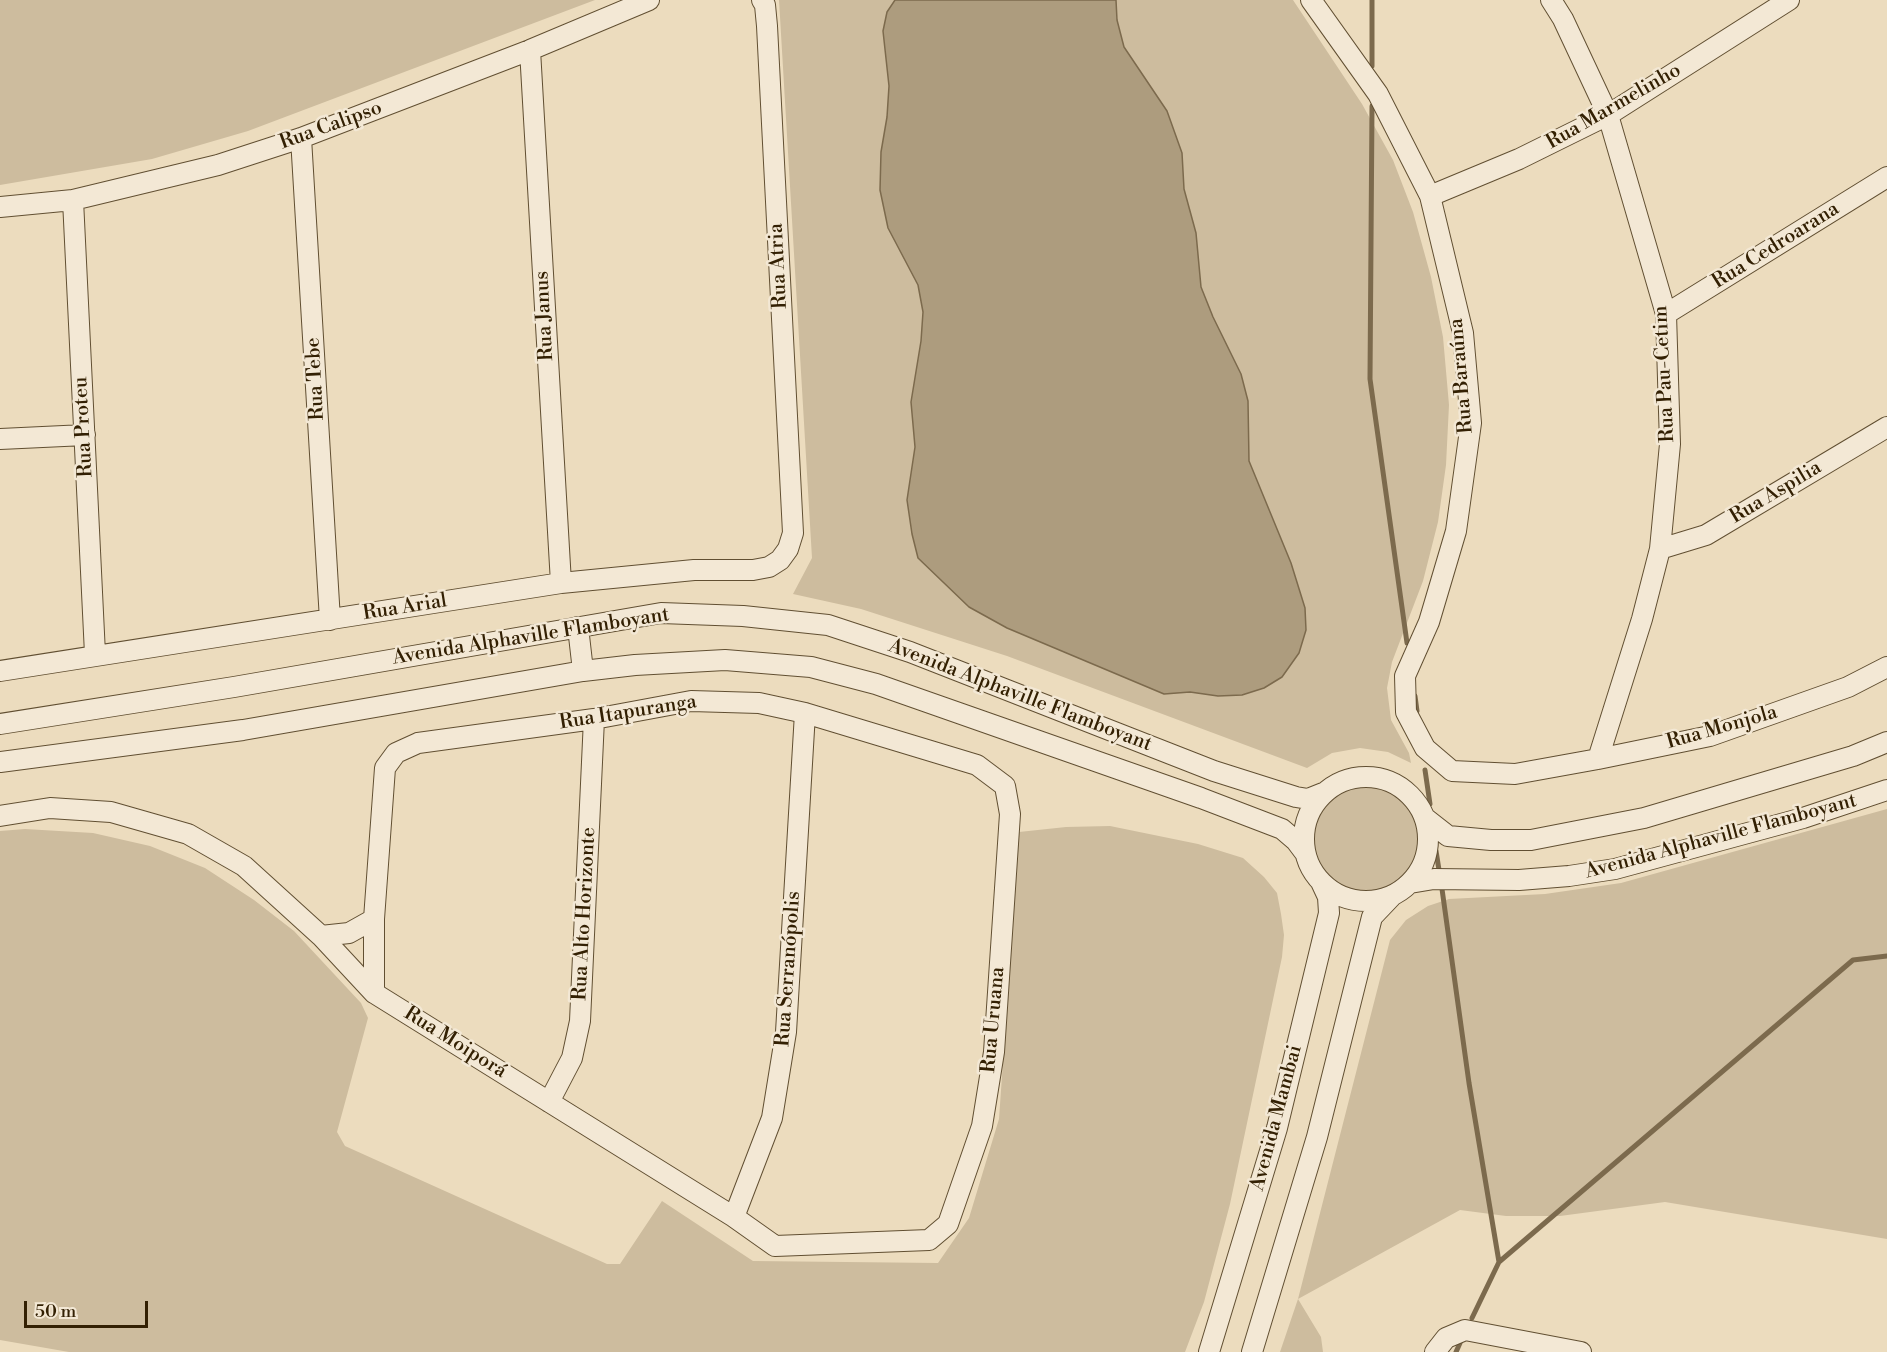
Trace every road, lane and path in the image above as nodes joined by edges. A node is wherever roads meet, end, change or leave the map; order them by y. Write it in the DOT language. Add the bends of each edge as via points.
graph roads {
  1 [pos="649,0"];
  2 [pos="762,0"];
  3 [pos="1311,0"];
  4 [pos="1551,0"];
  5 [pos="1789,0"];
  6 [pos="530,50"];
  7 [pos="1608,115"];
  8 [pos="301,138"];
  9 [pos="1887,177"];
  10 [pos="1430,196"];
  11 [pos="73,200"];
  12 [pos="0,207"];
  13 [pos="1666,314"];
  14 [pos="1887,427"];
  15 [pos="85,435"];
  16 [pos="0,439"];
  17 [pos="793,533"];
  18 [pos="1660,549"];
  19 [pos="561,583"];
  20 [pos="330,620"];
  21 [pos="578,627"];
  22 [pos="95,654"];
  23 [pos="1887,667"];
  24 [pos="0,671"];
  25 [pos="583,671"];
  26 [pos="805,713"];
  27 [pos="594,719"];
  28 [pos="0,724"];
  29 [pos="1887,742"];
  30 [pos="1598,759"];
  31 [pos="0,762"];
  32 [pos="1515,774"];
  33 [pos="1005,786"];
  34 [pos="1887,790"];
  35 [pos="1323,793"];
  36 [pos="0,816"];
  37 [pos="1425,818"];
  38 [pos="1305,853"];
  39 [pos="1321,882"];
  40 [pos="1410,883"];
  41 [pos="1392,896"];
  42 [pos="374,919"];
  43 [pos="321,936"];
  44 [pos="374,993"];
  45 [pos="549,1102"];
  46 [pos="734,1217"];
  47 [pos="929,1240"];
  48 [pos="1209,1352"];
  49 [pos="1251,1352"];
  50 [pos="1435,1352"];
  51 [pos="1581,1352"];
  1 -- 6 [label="street, Rua Calipso"];
  2 -- 17 [label="street, Rua Atria" via="767,26"];
  3 -- 10 [label="street, Rua Baraúna" via="1378,94"];
  4 -- 7 [label="street, Rua Pau-Cetim"];
  5 -- 7 [label="street, Rua Marmelinho"];
  6 -- 8 [label="street, Rua Calipso"];
  6 -- 19 [label="street, Rua Janus"];
  7 -- 10 [label="street, Rua Marmelinho" via="1519,159"];
  7 -- 13 [label="street, Rua Pau-Cetim"];
  8 -- 11 [label="street, Rua Calipso" via="218,165"];
  8 -- 20 [label="street, Rua Tebe"];
  9 -- 13 [label="street, Rua Cedroarana"];
  10 -- 32 [label="street, Rua Baraúna" via="1463,333 1471,423 1456,531 1429,622 1405,676 1406,712 1425,748 1452,771"];
  11 -- 12 [label="street, Rua Calipso"];
  11 -- 15 [label="street, Rua Proteu"];
  13 -- 18 [label="street, Rua Pau-Cetim" via="1670,444"];
  14 -- 18 [label="street, Rua Aspilia" via="1706,535"];
  15 -- 16 [label="street"];
  15 -- 22 [label="street, Rua Proteu"];
  17 -- 19 [label="street, Rua Arial" via="780,561 769,567"];
  18 -- 30 [label="street, Rua Pau-Cetim"];
  19 -- 20 [label="street, Rua Arial"];
  20 -- 22 [label="street, Rua Arial"];
  21 -- 25 [label="street"];
  21 -- 28 [label="street, Avenida Alphaville Flamboyant"];
  21 -- 35 [label="street, Avenida Alphaville Flamboyant" via="661,613 743,615 828,625 910,652 1214,771 1308,799"];
  22 -- 24 [label="street, Rua Arial"];
  23 -- 30 [label="street, Rua Monjola" via="1848,687 1710,736"];
  25 -- 31 [label="street, Avenida Alphaville Flamboyant" via="243,730"];
  25 -- 38 [label="street, Avenida Alphaville Flamboyant" via="725,660 811,667 876,684 1201,798 1282,829"];
  26 -- 27 [label="street, Rua Itapuranga" via="759,703 691,701"];
  26 -- 33 [label="street, Rua Itapuranga" via="978,765"];
  26 -- 46 [label="street, Rua Serranópolis" via="786,1032 772,1118"];
  27 -- 42 [label="street, Rua Itapuranga" via="418,743 396,753 385,768"];
  27 -- 45 [label="street, Rua Alto Horizonte" via="579,1021 572,1059"];
  29 -- 37 [label="street, Avenida Alphaville Flamboyant" via="1842,760 1644,818 1531,840 1448,836"];
  30 -- 32 [label="street, Rua Monjola"];
  33 -- 47 [label="street, Rua Uruana" via="1010,814 994,1052 982,1126 948,1224"];
  34 -- 40 [label="street, Avenida Alphaville Flamboyant" via="1803,818 1615,869 1519,880 1434,879"];
  35 -- 37 [label="street" via="1362,776 1382,779 1398,785 1415,799"];
  35 -- 38 [label="street" via="1310,810 1304,831"];
  36 -- 43 [label="street, Rua Moiporá" via="51,808 111,812 188,834 244,866"];
  37 -- 40 [label="street" via="1429,840 1423,865"];
  38 -- 39 [label="street"];
  39 -- 41 [label="street" via="1349,899 1371,901"];
  39 -- 48 [label="street, Avenida Mambai" via="1328,897 1329,914 1277,1128"];
  40 -- 41 [label="street"];
  41 -- 49 [label="street, Avenida Mambai" via="1372,917 1317,1137"];
  42 -- 43 [label="street" via="349,933"];
  42 -- 44 [label="street"];
  43 -- 44 [label="street, Rua Moiporá"];
  44 -- 45 [label="street, Rua Moiporá"];
  45 -- 46 [label="street, Rua Moiporá"];
  46 -- 47 [label="street, Rua Moiporá" via="776,1246"];
  50 -- 51 [label="street" via="1446,1338 1465,1330"];
}
